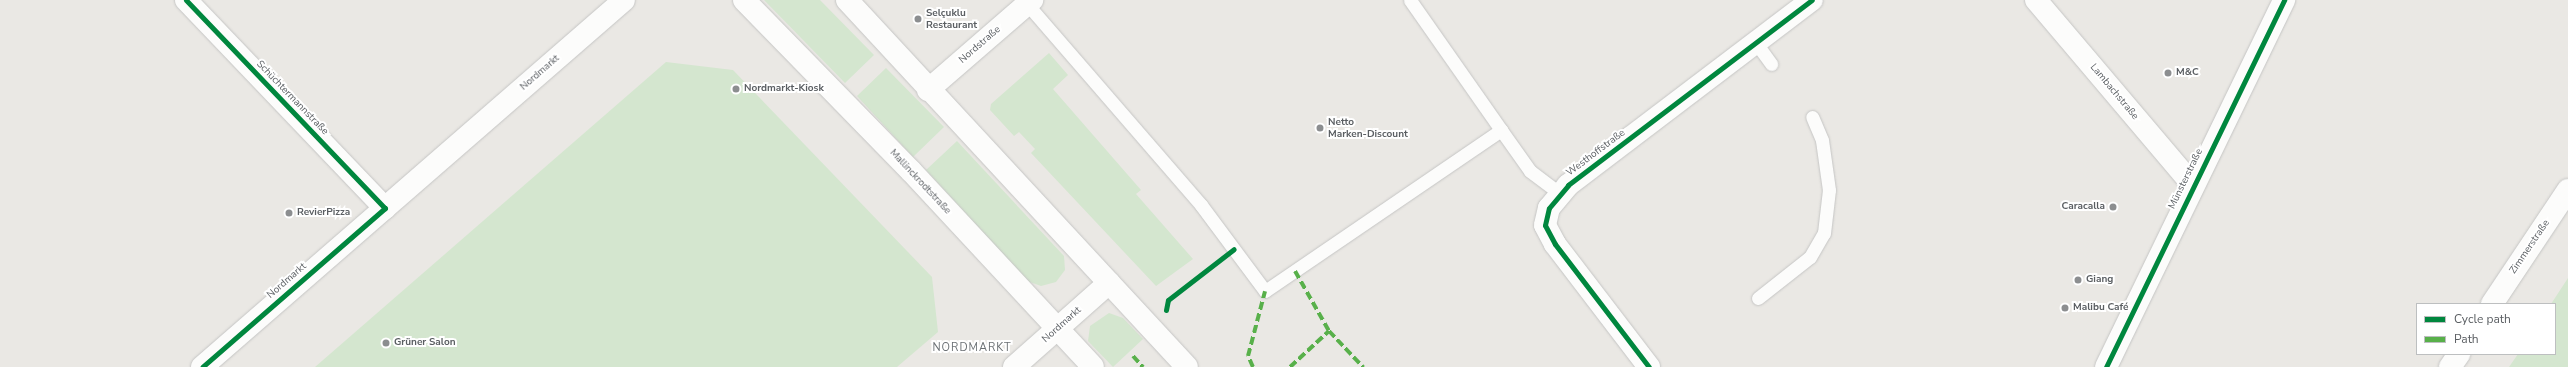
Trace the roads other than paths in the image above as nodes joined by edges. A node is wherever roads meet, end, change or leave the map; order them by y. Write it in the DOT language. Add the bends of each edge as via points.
graph roads {
  1 [pos="186,0"];
  2 [pos="624,0"];
  3 [pos="744,0"];
  4 [pos="847,0"];
  5 [pos="1410,0"];
  6 [pos="1812,0"];
  7 [pos="2036,0"];
  8 [pos="2284,0"];
  9 [pos="1030,2"];
  10 [pos="1756,43"];
  11 [pos="1771,64"];
  12 [pos="928,90"];
  13 [pos="1812,117"];
  14 [pos="1501,130"];
  15 [pos="2193,185"];
  16 [pos="2568,190"];
  17 [pos="1559,193"];
  18 [pos="385,208"];
  19 [pos="1109,283"];
  20 [pos="1758,298"];
  21 [pos="2493,303"];
  22 [pos="1058,329"];
  23 [pos="2458,355"];
  24 [pos="202,367"];
  25 [pos="1014,367"];
  26 [pos="1093,367"];
  27 [pos="1187,367"];
  28 [pos="1649,367"];
  29 [pos="2106,367"];
  30 [pos="2450,367"];
  1 -- 18 [label="street, Schüchtermannstraße"];
  2 -- 18 [label="street, Nordmarkt"];
  3 -- 22 [label="street, Mallinckrodtstraße"];
  4 -- 12 [label="street"];
  5 -- 14 [label="lane"];
  6 -- 10 [label="street, Westhoffstraße"];
  7 -- 15 [label="street, Lambachstraße"];
  8 -- 15 [label="street, Münsterstraße"];
  9 -- 12 [label="street, Nordstraße"];
  9 -- 14 [label="lane" via="1201,205 1265,291"];
  10 -- 11 [label="lane"];
  10 -- 17 [label="street, Westhoffstraße"];
  12 -- 19 [label="street"];
  13 -- 20 [label="lane" via="1822,140 1829,190 1824,233 1810,258"];
  14 -- 17 [label="lane" via="1530,171"];
  15 -- 29 [label="street, Münsterstraße"];
  16 -- 21 [label="street, Zimmerstraße"];
  17 -- 28 [label="street, Westhoffstraße" via="1549,208 1545,225"];
  18 -- 24 [label="street, Nordmarkt"];
  19 -- 22 [label="street, Nordmarkt"];
  19 -- 27 [label="street"];
  22 -- 25 [label="street, Nordmarkt"];
  22 -- 26 [label="street, Mallinckrodtstraße"];
  23 -- 30 [label="street"];
}
